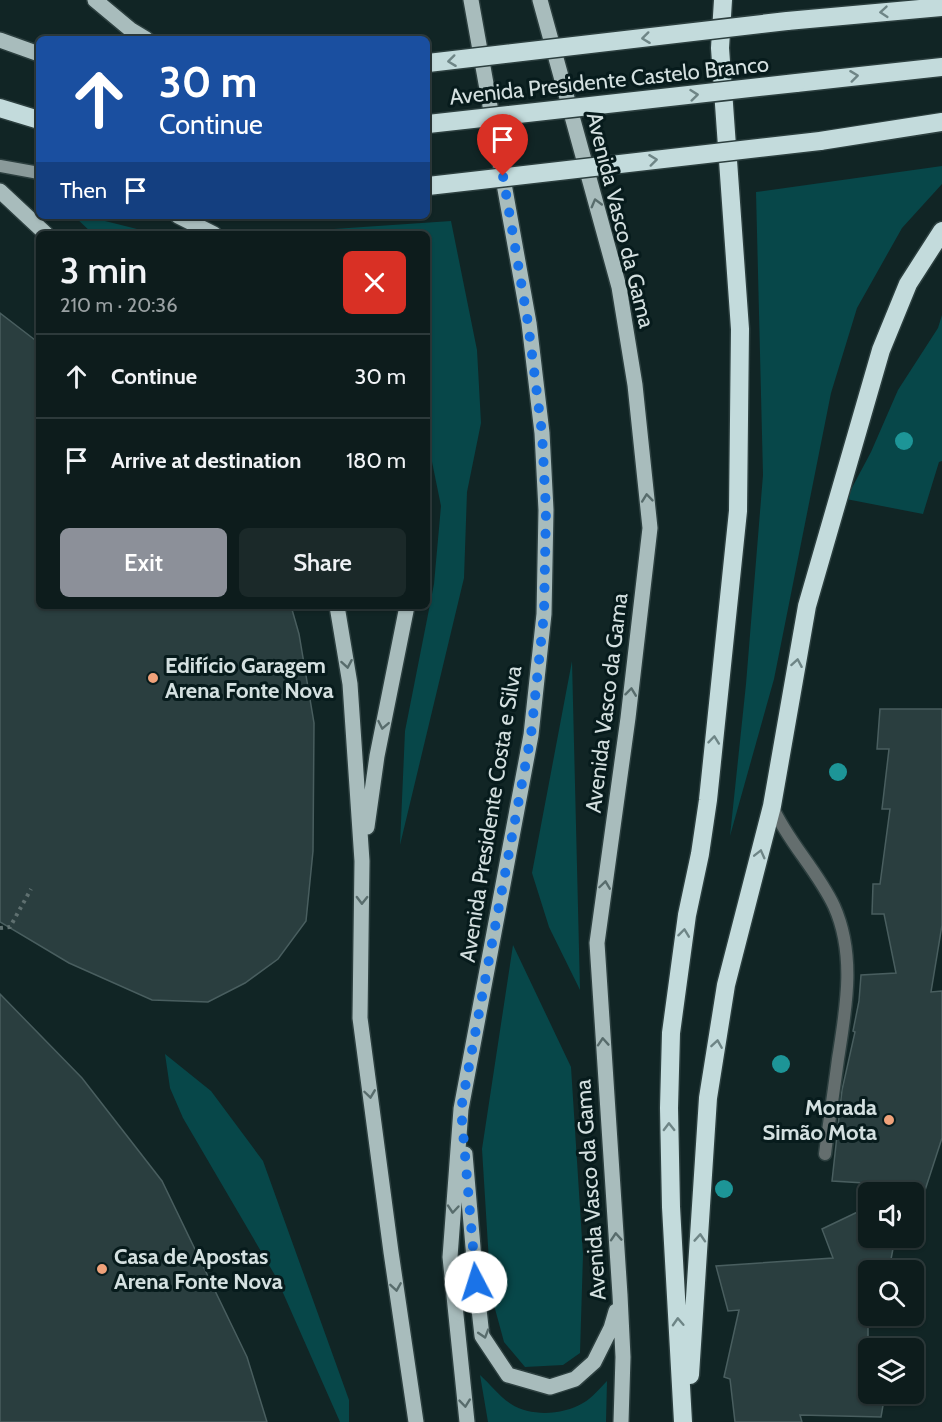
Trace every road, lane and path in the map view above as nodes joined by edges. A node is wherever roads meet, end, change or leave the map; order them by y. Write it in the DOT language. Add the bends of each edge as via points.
graph roads {
  1 [pos="95,0"];
  2 [pos="471,0"];
  3 [pos="540,0"];
  4 [pos="723,0"];
  5 [pos="942,7"];
  6 [pos="141,36"];
  7 [pos="0,40"];
  8 [pos="36,53"];
  9 [pos="430,63"];
  10 [pos="942,67"];
  11 [pos="0,108"];
  12 [pos="36,119"];
  13 [pos="942,122"];
  14 [pos="430,124"];
  15 [pos="0,166"];
  16 [pos="36,172"];
  17 [pos="430,186"];
  18 [pos="0,191"];
  19 [pos="184,219"];
  20 [pos="43,231"];
  21 [pos="208,231"];
  22 [pos="942,231"];
  23 [pos="338,609"];
  24 [pos="406,609"];
  25 [pos="772,806"];
  26 [pos="362,861"];
  27 [pos="31,889"];
  28 [pos="0,928"];
  29 [pos="461,1109"];
  30 [pos="825,1154"];
  31 [pos="620,1295"];
  32 [pos="416,1422"];
  33 [pos="467,1422"];
  34 [pos="621,1422"];
  35 [pos="685,1422"];
  1 -- 6 [label="main road"];
  2 -- 29 [label="main road, Avenida Presidente Costa e Silva" via="528,323 542,433 546,510 544,614 531,735"];
  31 -- 3 [label="main road, Avenida Vasco da Gama, one-way" via="597,943 650,528 635,385 619,287"];
  35 -- 4 [label="highway, one-way" via="671,1207 671,1033 708,801 738,511 740,329 720,48"];
  5 -- 9 [label="highway, Avenida Presidente Castelo Branco, one-way, bridge"];
  7 -- 8 [label="main road"];
  14 -- 10 [label="highway, Avenida Presidente Castelo Branco, one-way, bridge"];
  11 -- 12 [label="highway"];
  17 -- 13 [label="highway, one-way, bridge" via="820,141"];
  15 -- 16 [label="main road"];
  18 -- 20 [label="main road"];
  19 -- 21 [label="main road"];
  25 -- 22 [label="highway, one-way" via="807,606 881,350 908,284"];
  23 -- 26 [label="main road, one-way" via="350,684"];
  24 -- 26 [label="main road, one-way" via="376,756"];
  25 -- 30 [label="street" via="834,907 844,941 849,988"];
  35 -- 25 [label="highway, one-way" via="708,1098 726,985"];
  26 -- 32 [label="main road, one-way" via="360,1018"];
  27 -- 28 [label="path" via="10,927"];
  29 -- 31 [label="main road, one-way" via="482,1336 508,1375 550,1387 575,1379 594,1362 611,1328"];
  29 -- 33 [label="main road, Avenida Presidente Costa e Silva, one-way" via="450,1257"];
  31 -- 34 [label="main road, Avenida Vasco da Gama"];
}
